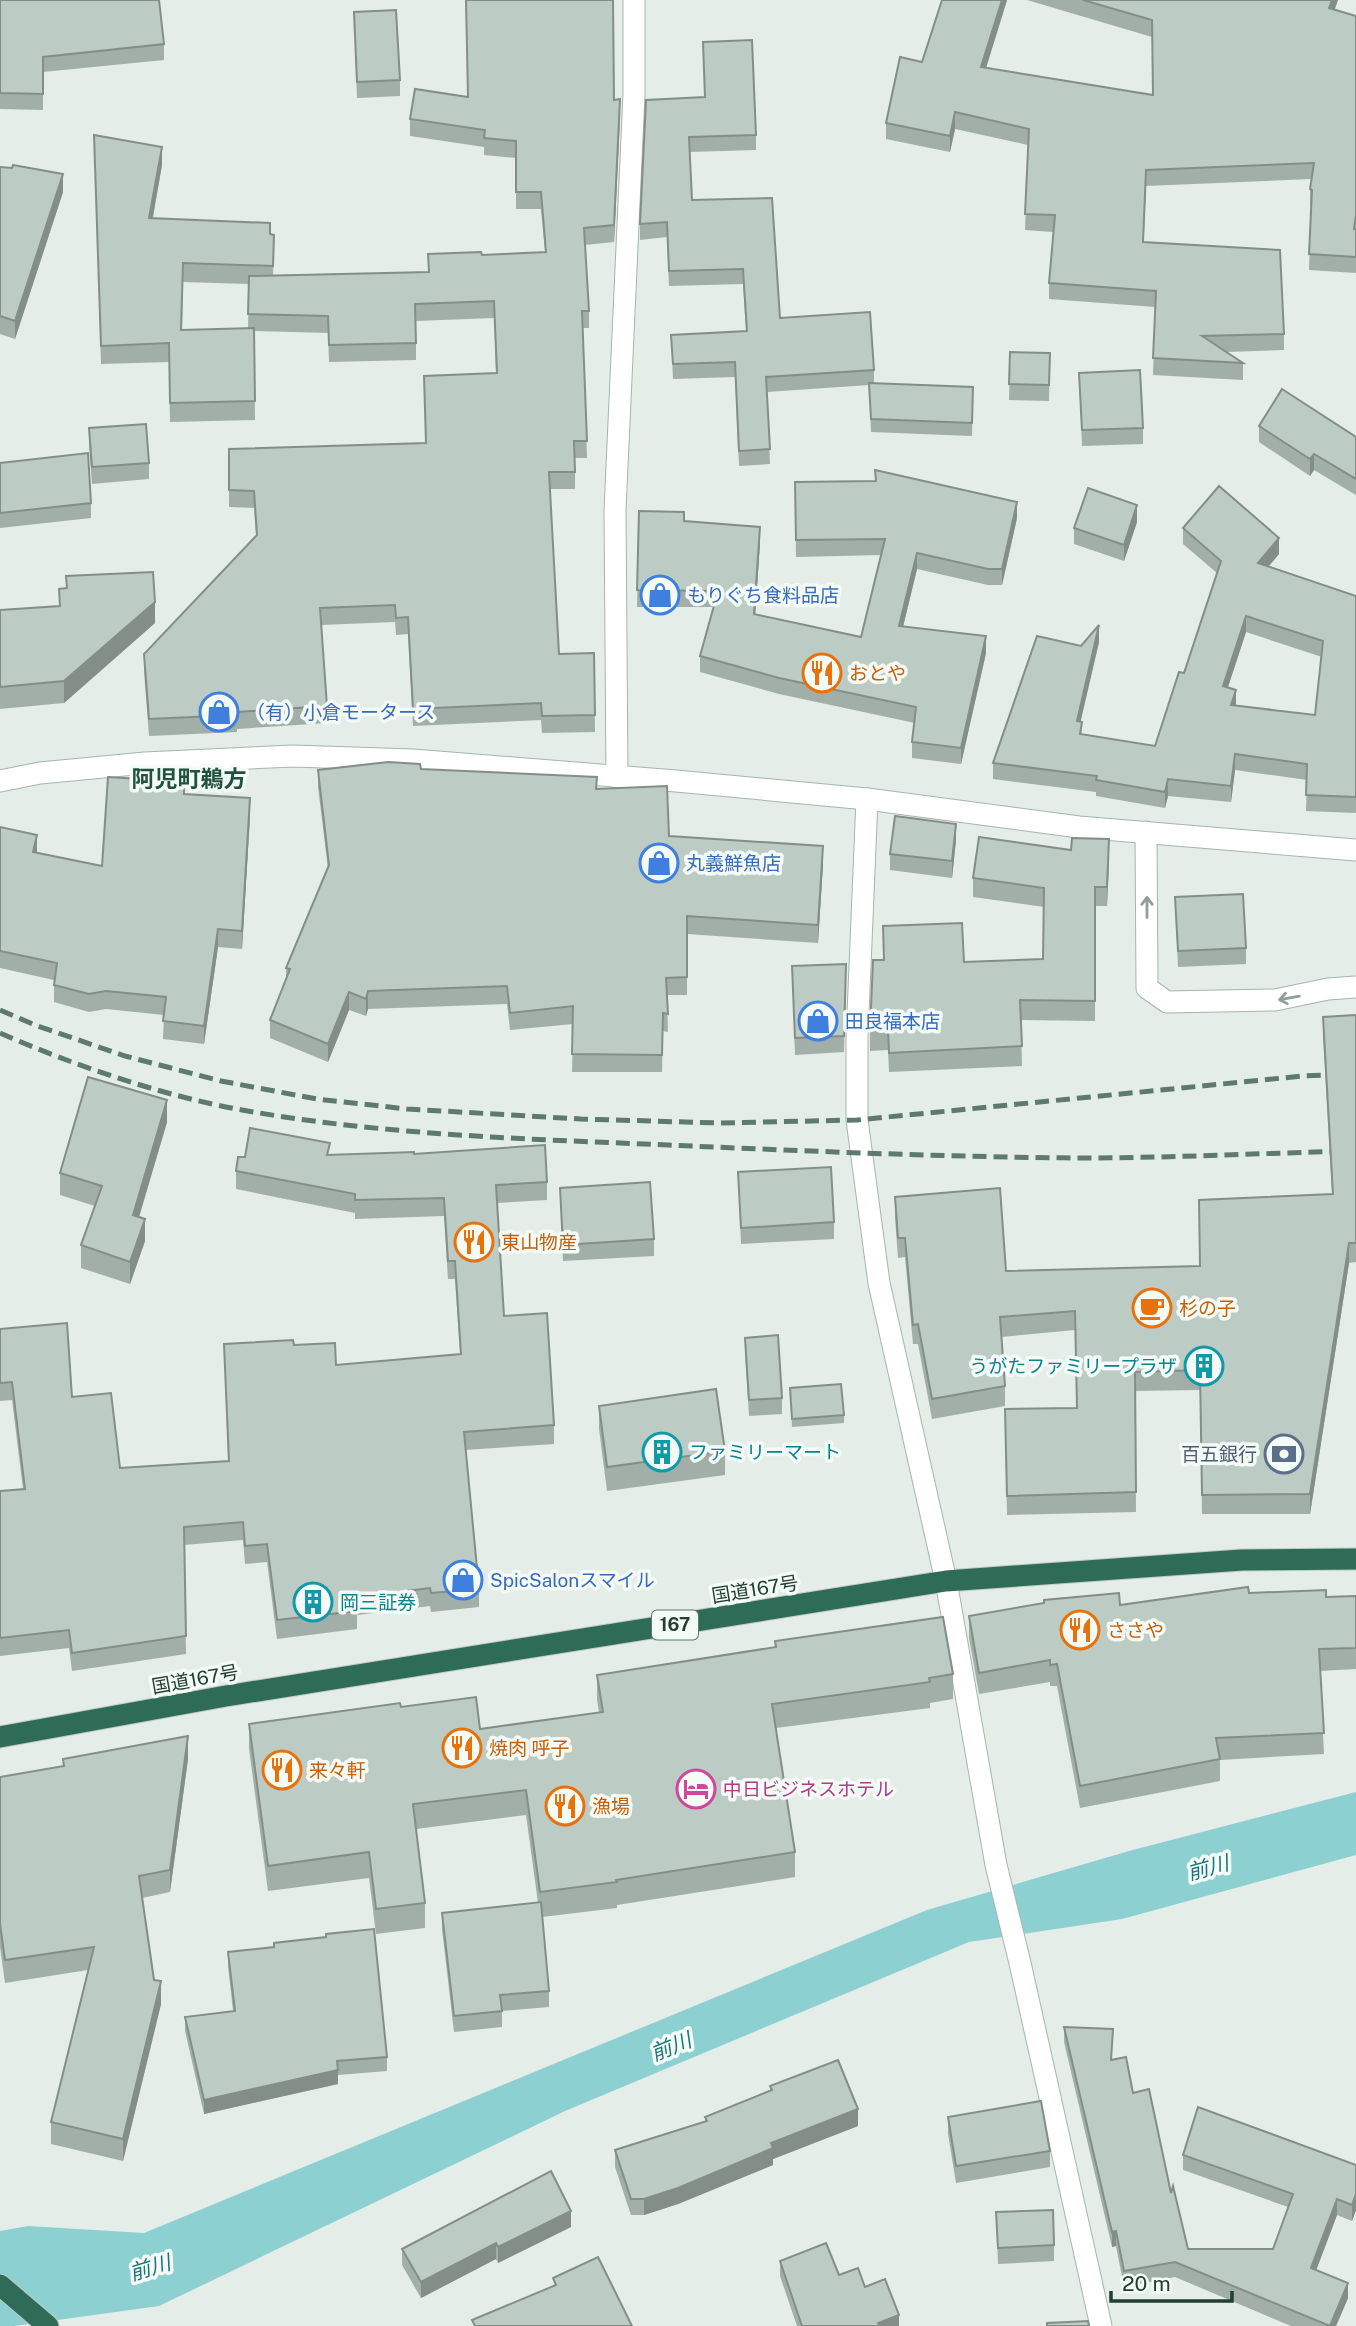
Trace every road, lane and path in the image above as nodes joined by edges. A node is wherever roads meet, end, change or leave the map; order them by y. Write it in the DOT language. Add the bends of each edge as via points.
graph roads {
  1 [pos="634,0"];
  2 [pos="617,776"];
  3 [pos="0,781"];
  4 [pos="867,799"];
  5 [pos="1146,832"];
  6 [pos="1356,850"];
  7 [pos="1356,987"];
  8 [pos="1356,1559"];
  9 [pos="946,1581"];
  10 [pos="0,1737"];
  11 [pos="0,2284"];
  12 [pos="48,2326"];
  13 [pos="1101,2326"];
  1 -- 2 [label="street" via="615,510"];
  2 -- 3 [label="street" via="293,756 145,763"];
  2 -- 4 [label="street"];
  4 -- 5 [label="street"];
  4 -- 9 [label="street" via="858,1119 880,1283"];
  5 -- 6 [label="street"];
  7 -- 5 [label="street, one-way" via="1275,1000 1167,1002 1147,988"];
  8 -- 9 [label="highway, 国道167号 / 167" via="1242,1560"];
  9 -- 10 [label="highway, 国道167号 / 167" via="226,1696"];
  9 -- 13 [label="street" via="996,1865"];
  11 -- 12 [label="highway"];
}
